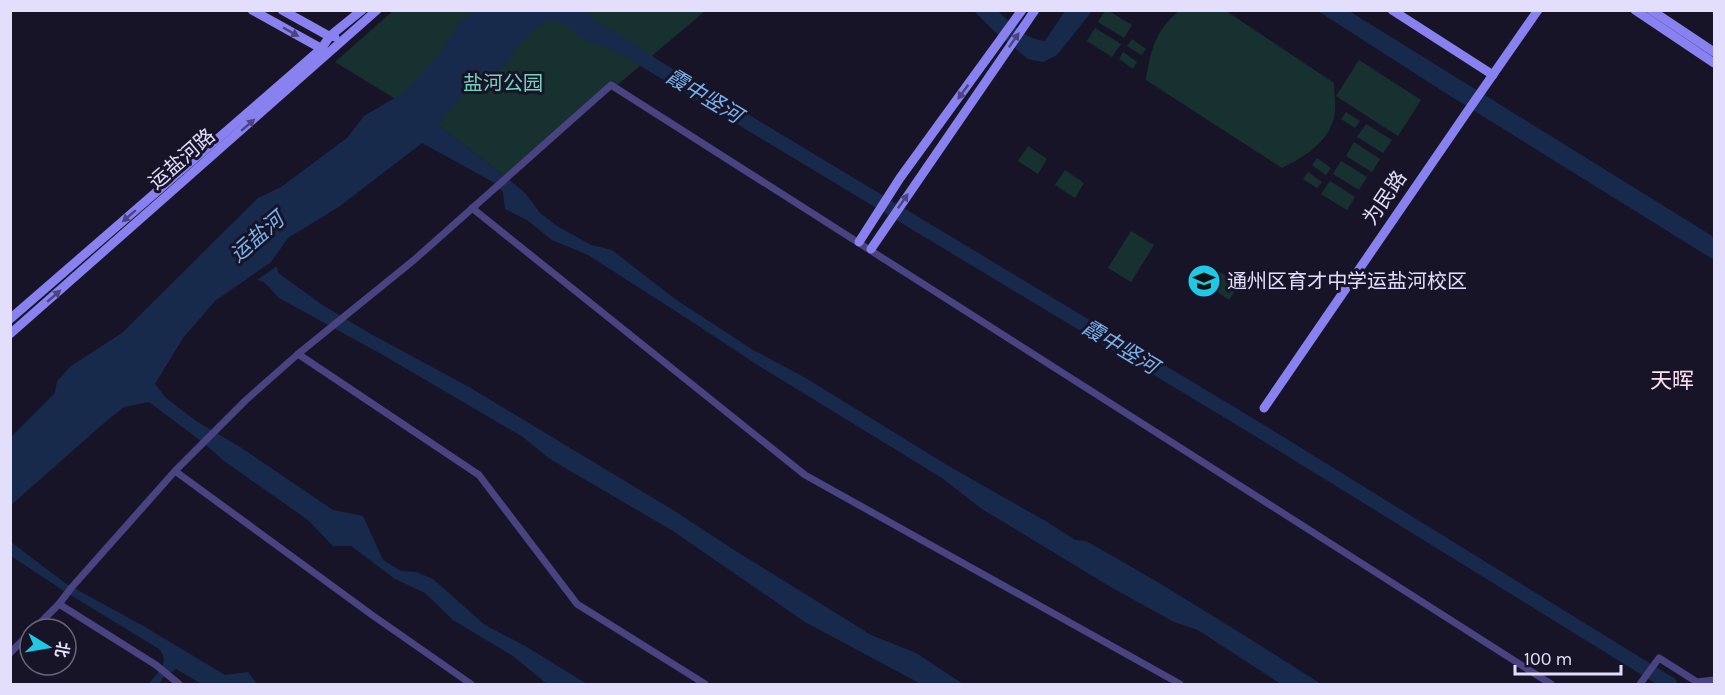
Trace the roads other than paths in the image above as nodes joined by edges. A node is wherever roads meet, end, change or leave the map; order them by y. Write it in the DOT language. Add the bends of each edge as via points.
graph roads {
  1 [pos="252,10"];
  2 [pos="282,10"];
  3 [pos="362,10"];
  4 [pos="377,10"];
  5 [pos="1022,10"];
  6 [pos="1035,10"];
  7 [pos="1392,10"];
  8 [pos="1538,10"];
  9 [pos="1635,10"];
  10 [pos="1651,10"];
  11 [pos="330,36"];
  12 [pos="343,39"];
  13 [pos="326,50"];
  14 [pos="1714,52"];
  15 [pos="1714,63"];
  16 [pos="1493,75"];
  17 [pos="472,208"];
  18 [pos="859,242"];
  19 [pos="871,249"];
  20 [pos="10,319"];
  21 [pos="10,334"];
  22 [pos="298,354"];
  23 [pos="1264,408"];
  24 [pos="175,471"];
  25 [pos="59,604"];
  26 [pos="46,617"];
  27 [pos="1714,680"];
  28 [pos="179,684"];
  29 [pos="471,684"];
  30 [pos="705,684"];
  31 [pos="1180,684"];
  32 [pos="1551,684"];
  33 [pos="1640,684"];
  1 -- 13 [label="street, one-way"];
  2 -- 11 [label="street"];
  3 -- 11 [label="street, 运盐河路"];
  4 -- 12 [label="street, 运盐河路"];
  5 -- 18 [label="street, one-way" via="900,178"];
  19 -- 6 [label="street, one-way"];
  7 -- 16 [label="street"];
  8 -- 16 [label="street, 为民路"];
  9 -- 15 [label="street"];
  10 -- 14 [label="street"];
  11 -- 12 [label="street"];
  11 -- 13 [label="street, 运盐河路"];
  12 -- 13 [label="street, 运盐河路"];
  13 -- 20 [label="street, 运盐河路, one-way"];
  21 -- 13 [label="street, 运盐河路, one-way"];
  16 -- 23 [label="street, 为民路"];
  17 -- 18 [label="street" via="611,85"];
  17 -- 22 [label="street"];
  17 -- 31 [label="street" via="805,475"];
  18 -- 19 [label="street"];
  19 -- 32 [label="street"];
  22 -- 24 [label="street"];
  22 -- 30 [label="street" via="479,475 577,604"];
  24 -- 25 [label="street"];
  24 -- 29 [label="street"];
  25 -- 26 [label="street"];
  25 -- 28 [label="street" via="156,665"];
  27 -- 33 [label="street" via="1697,682 1659,658"];
}
